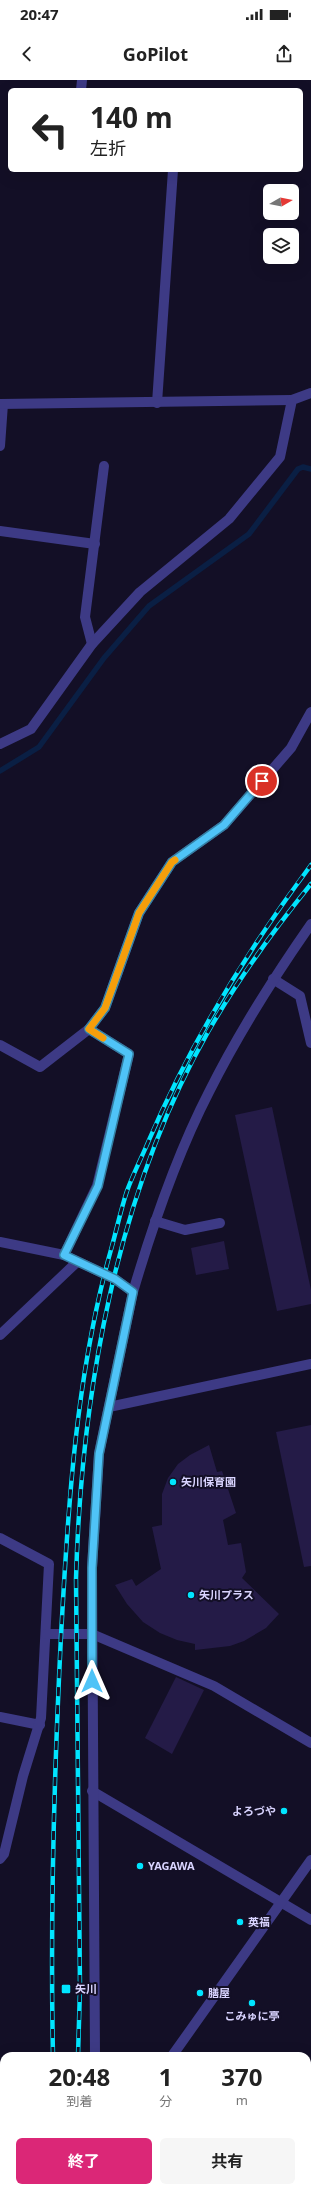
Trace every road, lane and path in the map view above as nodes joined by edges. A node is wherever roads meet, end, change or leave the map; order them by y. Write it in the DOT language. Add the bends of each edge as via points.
graph roads {
  1 [pos="173,172"];
  2 [pos="311,393"];
  3 [pos="292,400"];
  4 [pos="157,403"];
  5 [pos="2,404"];
  6 [pos="0,446"];
  7 [pos="104,466"];
  8 [pos="0,531"];
  9 [pos="95,544"];
  10 [pos="92,644"];
  11 [pos="311,712"];
  12 [pos="0,744"];
  13 [pos="311,924"];
  14 [pos="273,979"];
  15 [pos="89,1029"];
  16 [pos="311,1043"];
  17 [pos="0,1045"];
  18 [pos="155,1220"];
  19 [pos="220,1223"];
  20 [pos="0,1242"];
  21 [pos="64,1255"];
  22 [pos="77,1262"];
  23 [pos="133,1292"];
  24 [pos="0,1335"];
  25 [pos="311,1364"];
  26 [pos="108,1408"];
  27 [pos="0,1538"];
  28 [pos="46,1634"];
  29 [pos="92,1634"];
  30 [pos="0,1717"];
  31 [pos="40,1725"];
  32 [pos="311,1743"];
  33 [pos="92,1791"];
  34 [pos="0,1859"];
  35 [pos="311,1860"];
  36 [pos="283,1902"];
  37 [pos="311,1920"];
  38 [pos="95,2052"];
  39 [pos="175,2052"];
  1 -- 4 [label="street"];
  2 -- 3 [label="street"];
  3 -- 4 [label="street"];
  3 -- 10 [label="street" via="280,457 229,519 140,592"];
  4 -- 5 [label="street"];
  5 -- 6 [label="street"];
  7 -- 9 [label="street"];
  8 -- 9 [label="street"];
  9 -- 10 [label="street" via="85,617"];
  10 -- 12 [label="street" via="31,729"];
  11 -- 15 [label="street" via="291,748 224,825 172,862 139,913 105,1008"];
  13 -- 14 [label="street"];
  14 -- 16 [label="street" via="300,996"];
  14 -- 18 [label="street" via="209,1091"];
  15 -- 17 [label="street" via="40,1067"];
  15 -- 21 [label="street" via="129,1054 98,1186"];
  18 -- 19 [label="street" via="185,1230"];
  18 -- 23 [label="street"];
  20 -- 21 [label="street"];
  21 -- 22 [label="street"];
  22 -- 23 [label="street" via="115,1279"];
  22 -- 24 [label="street"];
  23 -- 26 [label="street"];
  25 -- 26 [label="street"];
  26 -- 29 [label="street" via="99,1454 96,1491"];
  27 -- 28 [label="street" via="49,1564"];
  28 -- 29 [label="street"];
  28 -- 31 [label="street"];
  29 -- 32 [label="street" via="214,1686"];
  29 -- 33 [label="street"];
  30 -- 31 [label="street"];
  31 -- 34 [label="street" via="4,1854"];
  33 -- 36 [label="street"];
  33 -- 38 [label="street"];
  35 -- 36 [label="street"];
  36 -- 37 [label="street"];
  36 -- 39 [label="street"];
}
